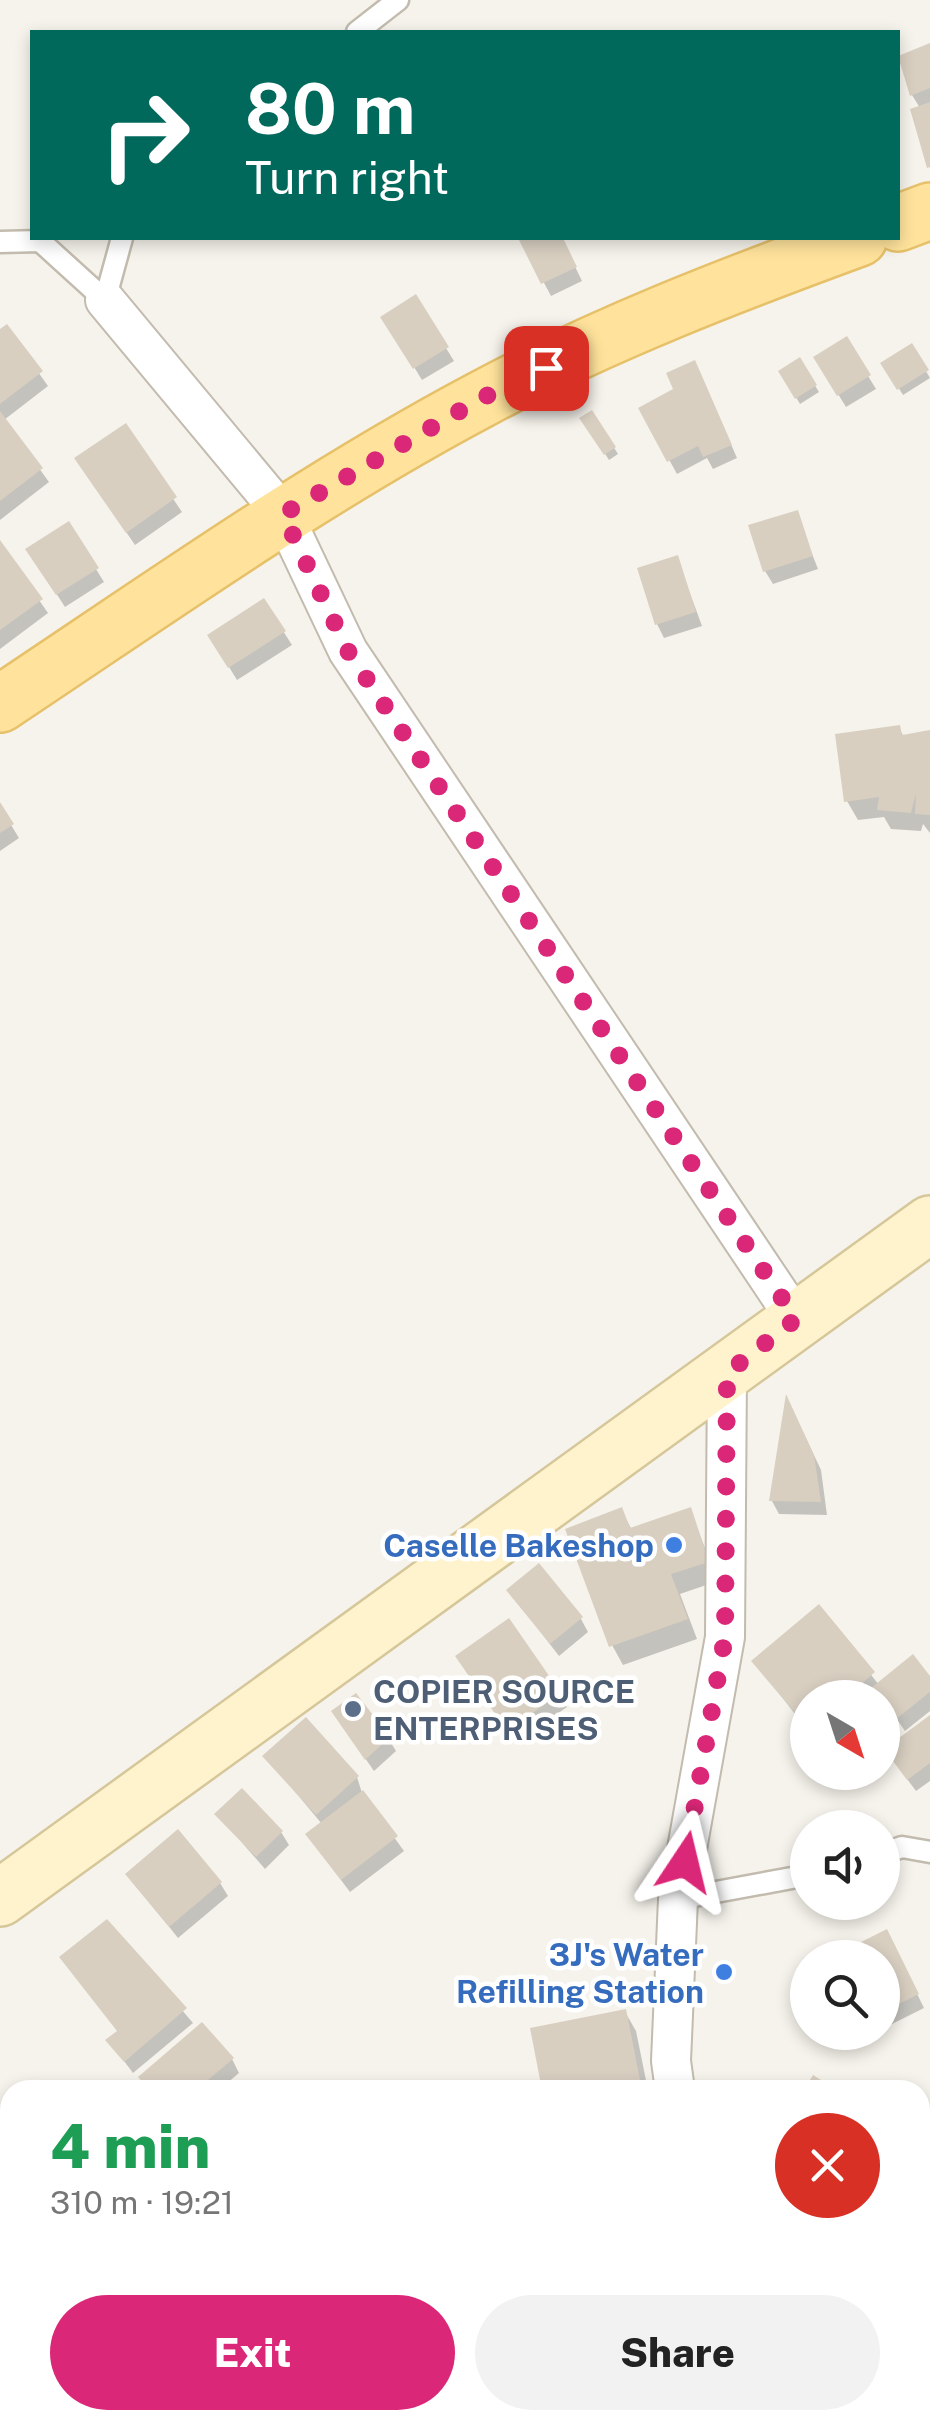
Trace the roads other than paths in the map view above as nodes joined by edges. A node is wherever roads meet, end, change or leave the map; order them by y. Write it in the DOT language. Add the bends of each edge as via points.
graph roads {
  1 [pos="398,0"];
  2 [pos="360,30"];
  3 [pos="930,212"];
  4 [pos="900,223"];
  5 [pos="121,240"];
  6 [pos="855,240"];
  7 [pos="0,242"];
  8 [pos="105,300"];
  9 [pos="283,514"];
  10 [pos="0,704"];
  11 [pos="930,1224"];
  12 [pos="796,1319"];
  13 [pos="727,1373"];
  14 [pos="900,1849"];
  15 [pos="930,1852"];
  16 [pos="790,1879"];
  17 [pos="0,1898"];
  18 [pos="678,1899"];
  19 [pos="674,2080"];
  1 -- 2 [label="lane"];
  3 -- 4 [label="main road"];
  5 -- 8 [label="lane"];
  6 -- 9 [label="main road" via="675,307 482,398"];
  7 -- 8 [label="lane" via="40,241"];
  8 -- 9 [label="street"];
  9 -- 10 [label="main road"];
  9 -- 12 [label="street" via="348,651"];
  11 -- 12 [label="main road"];
  12 -- 13 [label="main road"];
  13 -- 17 [label="main road"];
  13 -- 18 [label="street" via="725,1637"];
  14 -- 15 [label="lane"];
  16 -- 18 [label="lane"];
  18 -- 19 [label="street"];
}
